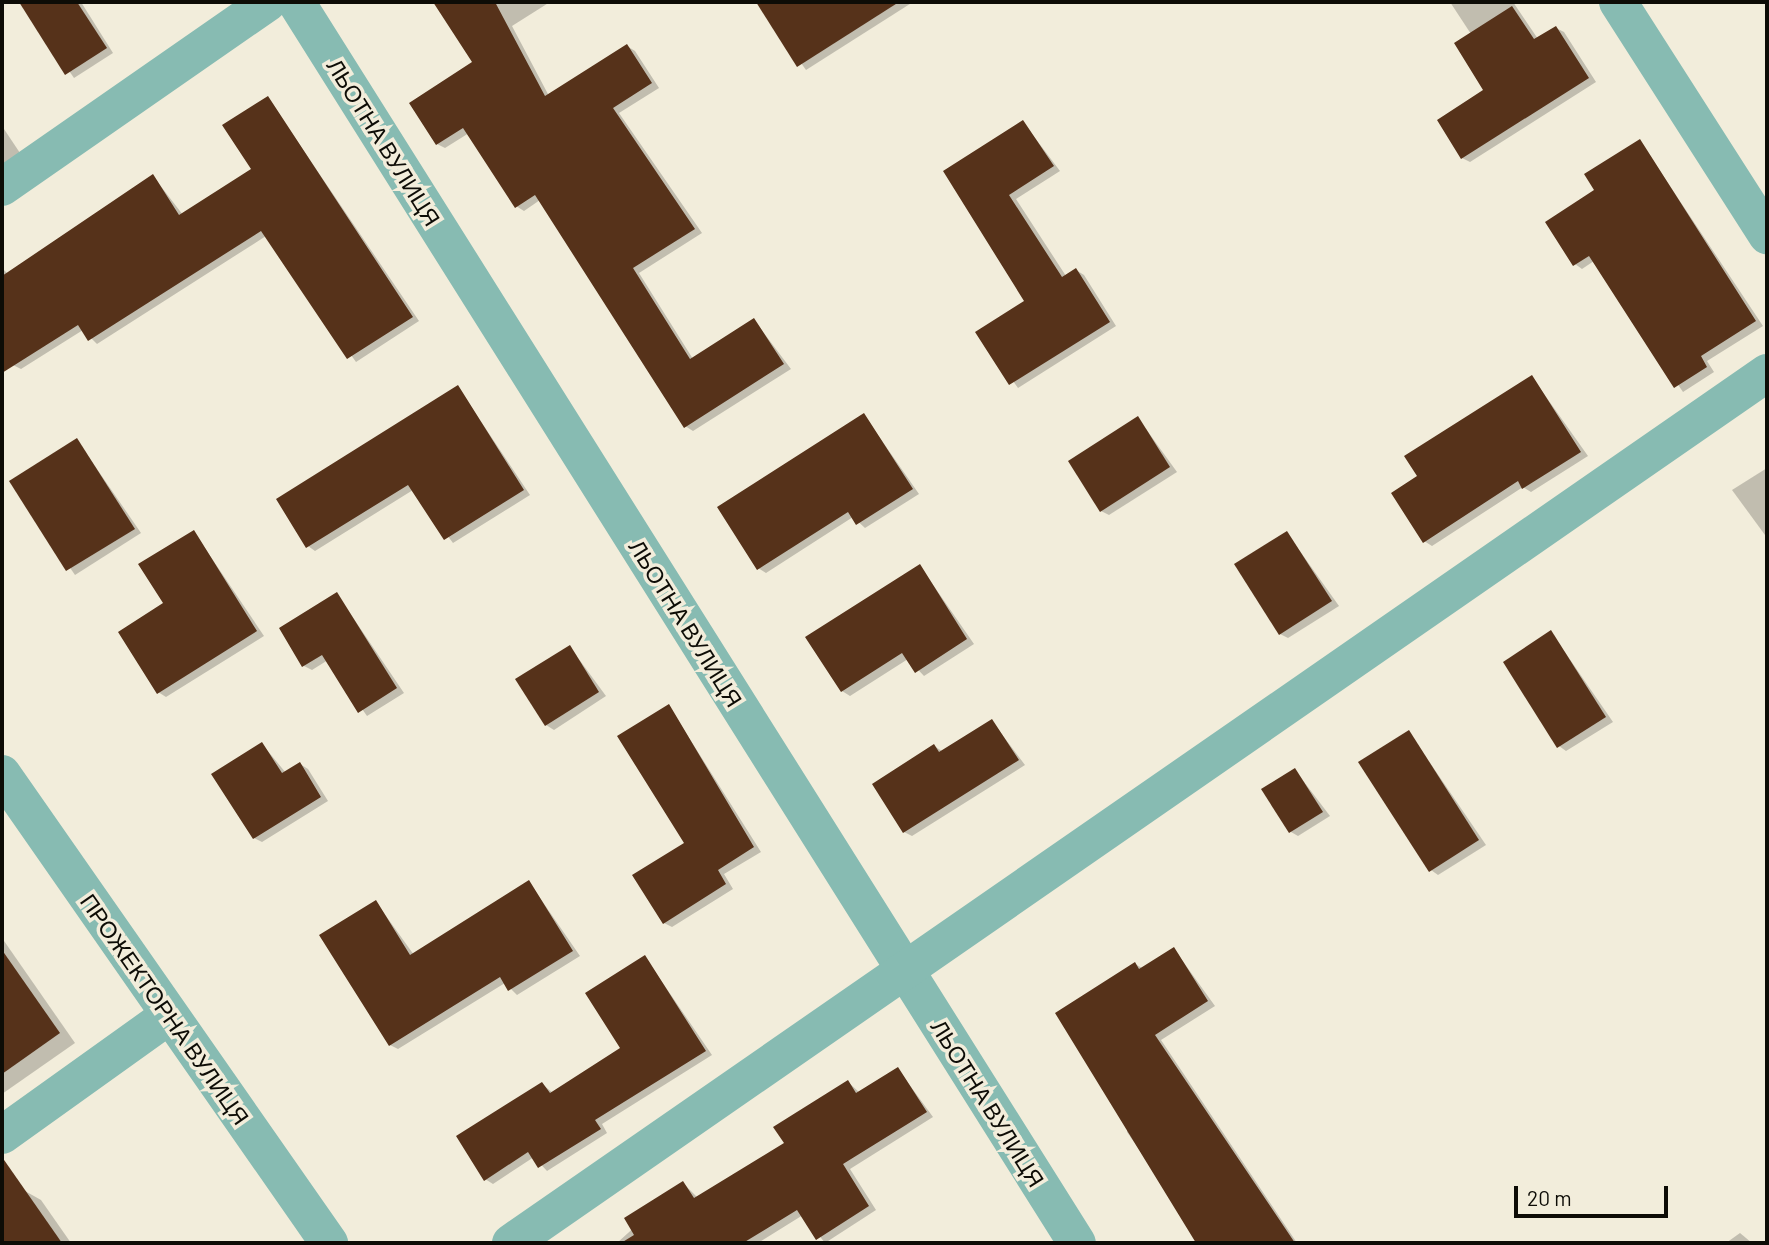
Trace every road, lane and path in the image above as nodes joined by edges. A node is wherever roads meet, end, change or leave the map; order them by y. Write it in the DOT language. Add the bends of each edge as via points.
graph roads {
  1 [pos="268,2"];
  2 [pos="296,2"];
  3 [pos="1618,2"];
  4 [pos="2,187"];
  5 [pos="1767,235"];
  6 [pos="1767,373"];
  7 [pos="2,774"];
  8 [pos="905,971"];
  9 [pos="168,1016"];
  10 [pos="2,1135"];
  11 [pos="329,1243"];
  12 [pos="511,1243"];
  13 [pos="1077,1243"];
  1 -- 4 [label="street"];
  2 -- 8 [label="street, ЛЬОТНА ВУЛИЦЯ"];
  3 -- 5 [label="street"];
  6 -- 8 [label="street"];
  7 -- 9 [label="street, ПРОЖЕКТОРНА ВУЛИЦЯ"];
  8 -- 12 [label="street"];
  8 -- 13 [label="street, ЛЬОТНА ВУЛИЦЯ"];
  9 -- 10 [label="street"];
  9 -- 11 [label="street, ПРОЖЕКТОРНА ВУЛИЦЯ"];
}
